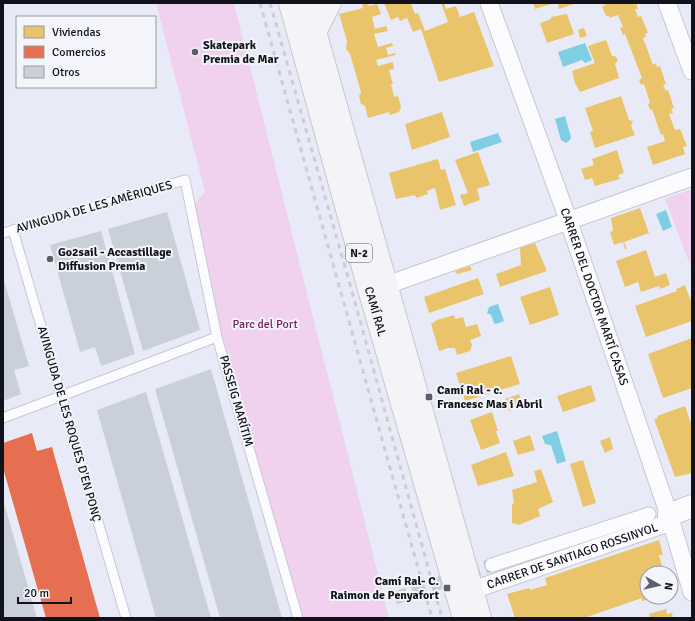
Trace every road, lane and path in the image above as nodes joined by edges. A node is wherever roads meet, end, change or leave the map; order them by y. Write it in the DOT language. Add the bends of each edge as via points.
graph roads {
  1 [pos="290,3"];
  2 [pos="307,3"];
  3 [pos="330,3"];
  4 [pos="489,3"];
  5 [pos="667,3"];
  6 [pos="315,32"];
  7 [pos="692,71"];
  8 [pos="692,177"];
  9 [pos="185,180"];
  10 [pos="569,222"];
  11 [pos="13,230"];
  12 [pos="3,233"];
  13 [pos="387,285"];
  14 [pos="217,337"];
  15 [pos="61,396"];
  16 [pos="3,418"];
  17 [pos="692,506"];
  18 [pos="660,518"];
  19 [pos="492,565"];
  20 [pos="473,590"];
  21 [pos="692,592"];
  22 [pos="126,618"];
  23 [pos="298,618"];
  24 [pos="464,618"];
  25 [pos="480,618"];
  1 -- 24 [label="main road, CAMÍ RAL / N-2"];
  2 -- 6 [label="main road, CAMÍ RAL / N-2"];
  3 -- 6 [label="main road"];
  4 -- 10 [label="street, CARRER DEL DOCTOR MARTÍ CASAS"];
  5 -- 7 [label="street"];
  6 -- 13 [label="main road, CAMÍ RAL / N-2"];
  8 -- 10 [label="street"];
  9 -- 11 [label="lane, AVINGUDA DE LES AMÈRIQUES"];
  9 -- 14 [label="lane, PASSEIG MARÍTIM"];
  10 -- 13 [label="street"];
  10 -- 18 [label="street, CARRER DEL DOCTOR MARTÍ CASAS"];
  11 -- 12 [label="lane, AVINGUDA DE LES AMÈRIQUES"];
  11 -- 15 [label="lane, AVINGUDA DE LES ROQUES D'EN PONÇ"];
  13 -- 20 [label="main road, CAMÍ RAL / N-2"];
  14 -- 15 [label="lane"];
  14 -- 23 [label="lane, PASSEIG MARÍTIM"];
  15 -- 16 [label="lane"];
  15 -- 22 [label="lane, AVINGUDA DE LES ROQUES D'EN PONÇ"];
  17 -- 18 [label="street"];
  18 -- 19 [label="street"];
  18 -- 20 [label="street, CARRER DE SANTIAGO ROSSINYOL"];
  18 -- 21 [label="street, CARRER DEL DOCTOR MARTÍ CASAS"];
  20 -- 25 [label="main road, CAMÍ RAL"];
}
